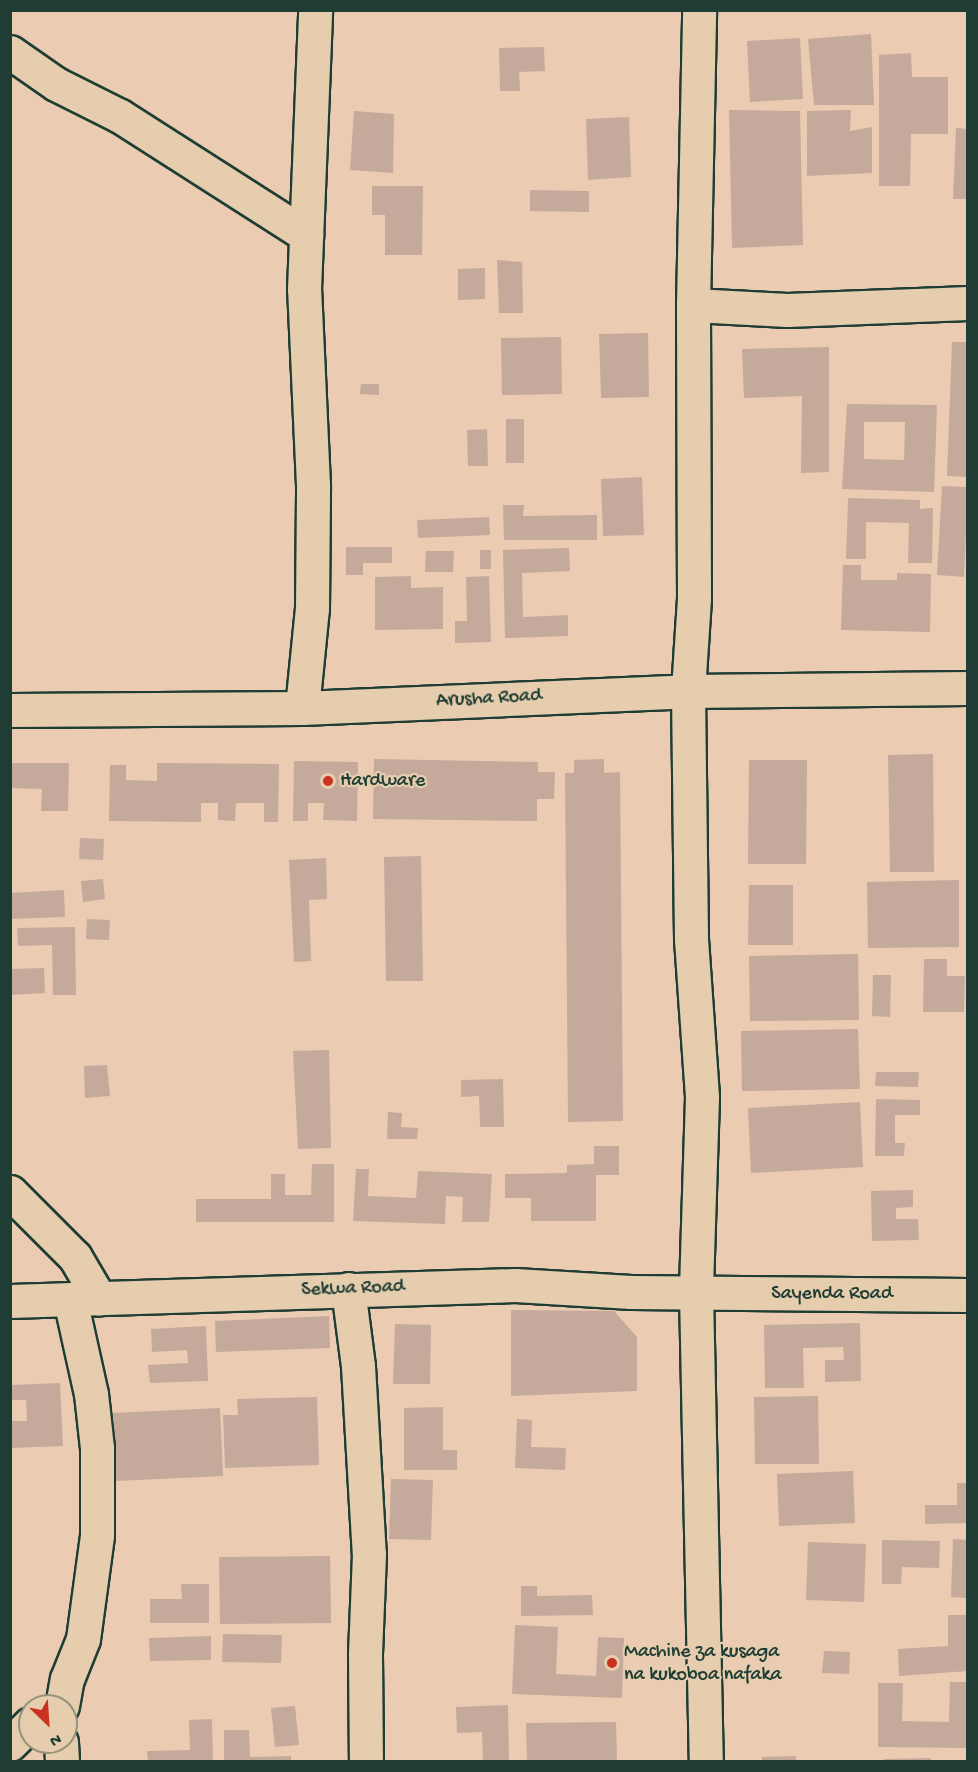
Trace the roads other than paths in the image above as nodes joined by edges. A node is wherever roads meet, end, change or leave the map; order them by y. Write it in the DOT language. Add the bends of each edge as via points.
graph roads {
  1 [pos="315,10"];
  2 [pos="699,10"];
  3 [pos="10,52"];
  4 [pos="306,235"];
  5 [pos="968,303"];
  6 [pos="693,305"];
  7 [pos="968,688"];
  8 [pos="688,691"];
  9 [pos="302,708"];
  10 [pos="10,710"];
  11 [pos="10,1192"];
  12 [pos="348,1289"];
  13 [pos="696,1293"];
  14 [pos="968,1295"];
  15 [pos="85,1298"];
  16 [pos="10,1301"];
  17 [pos="65,1693"];
  18 [pos="366,1761"];
  19 [pos="706,1761"];
  1 -- 4 [label="street"];
  2 -- 6 [label="street"];
  3 -- 4 [label="street" via="56,84 120,116"];
  4 -- 9 [label="street" via="312,608"];
  5 -- 6 [label="street" via="787,310"];
  6 -- 8 [label="street" via="694,598"];
  7 -- 8 [label="street, Arusha Road"];
  8 -- 9 [label="street, Arusha Road"];
  8 -- 13 [label="street" via="691,939 702,1097"];
  9 -- 10 [label="street, Arusha Road"];
  11 -- 15 [label="street" via="75,1257"];
  12 -- 13 [label="street, Sekwa Road" via="515,1285"];
  12 -- 15 [label="street, Sekwa Road"];
  12 -- 18 [label="street" via="358,1366 369,1554"];
  13 -- 14 [label="street, Sayenda Road"];
  13 -- 19 [label="street"];
  15 -- 16 [label="street, Sekwa Road"];
  15 -- 17 [label="street" via="97,1448 97,1535 83,1639"];
}
